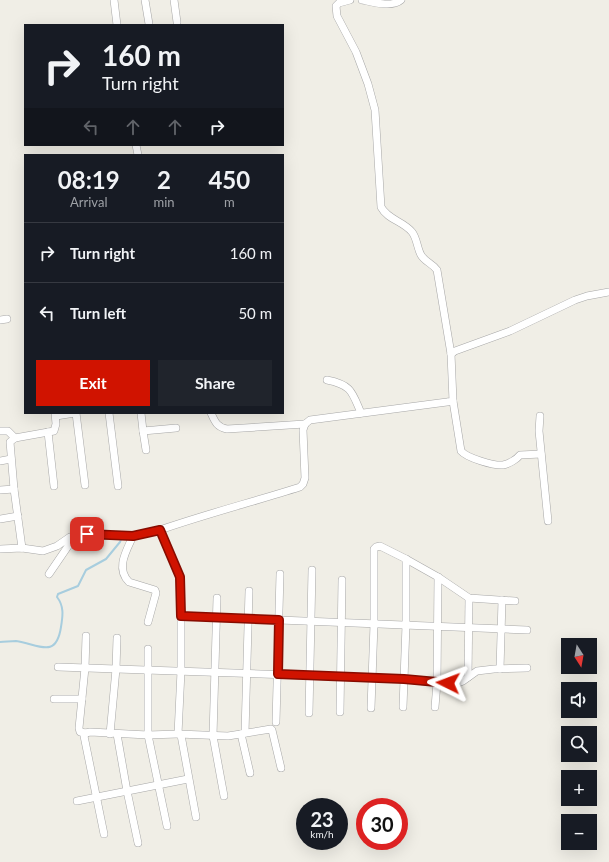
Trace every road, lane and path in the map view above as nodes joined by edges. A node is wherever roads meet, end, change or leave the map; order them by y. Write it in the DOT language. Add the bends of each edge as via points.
graph roads {
  1 [pos="114,0"];
  2 [pos="146,0"];
  3 [pos="174,0"];
  4 [pos="350,0"];
  5 [pos="362,0"];
  6 [pos="401,0"];
  7 [pos="177,22"];
  8 [pos="117,24"];
  9 [pos="149,24"];
  10 [pos="609,292"];
  11 [pos="451,354"];
  12 [pos="327,380"];
  13 [pos="453,400"];
  14 [pos="361,413"];
  15 [pos="66,414"];
  16 [pos="76,414"];
  17 [pos="109,414"];
  18 [pos="141,414"];
  19 [pos="211,414"];
  20 [pos="56,415"];
  21 [pos="540,416"];
  22 [pos="305,424"];
  23 [pos="176,428"];
  24 [pos="0,430"];
  25 [pos="144,431"];
  26 [pos="48,432"];
  27 [pos="15,438"];
  28 [pos="146,450"];
  29 [pos="541,454"];
  30 [pos="12,459"];
  31 [pos="0,461"];
  32 [pos="85,485"];
  33 [pos="54,486"];
  34 [pos="118,486"];
  35 [pos="14,489"];
  36 [pos="0,490"];
  37 [pos="18,516"];
  38 [pos="0,519"];
  39 [pos="548,521"];
  40 [pos="160,530"];
  41 [pos="75,535"];
  42 [pos="133,536"];
  43 [pos="22,548"];
  44 [pos="0,549"];
  45 [pos="406,559"];
  46 [pos="312,570"];
  47 [pos="49,574"];
  48 [pos="280,574"];
  49 [pos="438,577"];
  50 [pos="342,580"];
  51 [pos="249,591"];
  52 [pos="217,598"];
  53 [pos="469,598"];
  54 [pos="502,600"];
  55 [pos="515,601"];
  56 [pos="181,616"];
  57 [pos="217,618"];
  58 [pos="248,618"];
  59 [pos="279,620"];
  60 [pos="310,621"];
  61 [pos="148,622"];
  62 [pos="342,623"];
  63 [pos="374,624"];
  64 [pos="406,625"];
  65 [pos="437,626"];
  66 [pos="468,627"];
  67 [pos="501,628"];
  68 [pos="527,630"];
  69 [pos="86,636"];
  70 [pos="117,638"];
  71 [pos="148,649"];
  72 [pos="58,667"];
  73 [pos="85,668"];
  74 [pos="527,668"];
  75 [pos="116,669"];
  76 [pos="500,669"];
  77 [pos="148,670"];
  78 [pos="181,670"];
  79 [pos="214,673"];
  80 [pos="247,674"];
  81 [pos="278,674"];
  82 [pos="309,676"];
  83 [pos="340,677"];
  84 [pos="468,677"];
  85 [pos="372,678"];
  86 [pos="404,679"];
  87 [pos="437,683"];
  88 [pos="54,699"];
  89 [pos="82,699"];
  90 [pos="403,707"];
  91 [pos="435,707"];
  92 [pos="371,708"];
  93 [pos="340,712"];
  94 [pos="310,713"];
  95 [pos="276,722"];
  96 [pos="86,733"];
  97 [pos="243,733"];
  98 [pos="114,734"];
  99 [pos="148,735"];
  100 [pos="179,735"];
  101 [pos="213,736"];
  102 [pos="280,768"];
  103 [pos="250,773"];
  104 [pos="188,779"];
  105 [pos="158,785"];
  106 [pos="127,791"];
  107 [pos="224,796"];
  108 [pos="96,797"];
  109 [pos="77,801"];
  110 [pos="196,817"];
  111 [pos="167,826"];
  112 [pos="104,834"];
  113 [pos="138,842"];
  1 -- 8 [label="street"];
  2 -- 9 [label="street"];
  3 -- 7 [label="street"];
  4 -- 11 [label="street" via="336,6 338,16 356,52 373,104 381,207 385,214 413,233 422,257 437,270"];
  5 -- 6 [label="street" via="390,3"];
  10 -- 11 [label="street" via="575,300 510,331"];
  11 -- 13 [label="street"];
  12 -- 14 [label="street" via="340,382 351,390"];
  13 -- 14 [label="street"];
  13 -- 29 [label="street" via="463,454 472,459 503,465 520,455"];
  14 -- 22 [label="street" via="310,420"];
  15 -- 20 [label="street"];
  16 -- 32 [label="street"];
  17 -- 34 [label="street"];
  18 -- 25 [label="street"];
  19 -- 22 [label="street" via="216,425 227,429"];
  20 -- 26 [label="street" via="54,431"];
  21 -- 29 [label="street"];
  22 -- 40 [label="street" via="302,430 305,478 300,487"];
  23 -- 25 [label="street"];
  24 -- 27 [label="street" via="8,431"];
  25 -- 28 [label="street"];
  26 -- 27 [label="street"];
  26 -- 33 [label="street"];
  27 -- 30 [label="street" via="10,442"];
  29 -- 39 [label="street"];
  30 -- 31 [label="street"];
  30 -- 35 [label="street"];
  35 -- 36 [label="street"];
  35 -- 37 [label="street"];
  37 -- 38 [label="street"];
  37 -- 43 [label="street"];
  40 -- 42 [label="street"];
  40 -- 56 [label="street" via="180,577"];
  41 -- 42 [label="street"];
  41 -- 43 [label="street" via="43,551"];
  41 -- 47 [label="street"];
  42 -- 61 [label="street" via="122,562 123,572 129,582 155,590"];
  43 -- 44 [label="street"];
  45 -- 49 [label="street"];
  45 -- 63 [label="street" via="380,546 374,549"];
  45 -- 64 [label="street"];
  46 -- 60 [label="street"];
  48 -- 59 [label="street"];
  49 -- 53 [label="street"];
  49 -- 65 [label="street"];
  50 -- 62 [label="street"];
  51 -- 58 [label="street"];
  52 -- 57 [label="street"];
  53 -- 54 [label="street"];
  53 -- 66 [label="street"];
  54 -- 55 [label="street"];
  54 -- 67 [label="street"];
  56 -- 57 [label="street"];
  56 -- 78 [label="street"];
  57 -- 58 [label="street"];
  57 -- 79 [label="street"];
  58 -- 59 [label="street"];
  58 -- 80 [label="street"];
  59 -- 60 [label="street"];
  59 -- 81 [label="street"];
  60 -- 62 [label="street"];
  60 -- 82 [label="street"];
  62 -- 63 [label="street"];
  62 -- 83 [label="street"];
  63 -- 64 [label="street"];
  63 -- 85 [label="street"];
  64 -- 65 [label="street"];
  64 -- 86 [label="street"];
  65 -- 66 [label="street"];
  65 -- 87 [label="street"];
  66 -- 67 [label="street"];
  66 -- 84 [label="street"];
  67 -- 68 [label="street"];
  67 -- 76 [label="street"];
  69 -- 73 [label="street"];
  70 -- 75 [label="street"];
  71 -- 77 [label="street"];
  72 -- 73 [label="street"];
  73 -- 75 [label="street"];
  73 -- 89 [label="street"];
  74 -- 76 [label="street"];
  75 -- 77 [label="street"];
  75 -- 98 [label="street"];
  76 -- 84 [label="street" via="477,671"];
  77 -- 78 [label="street"];
  77 -- 99 [label="street"];
  78 -- 79 [label="street"];
  78 -- 100 [label="street"];
  79 -- 80 [label="street"];
  79 -- 101 [label="street"];
  80 -- 81 [label="street"];
  80 -- 97 [label="street"];
  81 -- 82 [label="street"];
  81 -- 95 [label="street"];
  82 -- 83 [label="street"];
  82 -- 94 [label="street"];
  83 -- 85 [label="street"];
  83 -- 93 [label="street"];
  84 -- 87 [label="street" via="458,682"];
  85 -- 86 [label="street"];
  85 -- 92 [label="street"];
  86 -- 87 [label="street"];
  86 -- 90 [label="street"];
  87 -- 91 [label="street"];
  88 -- 89 [label="street"];
  89 -- 96 [label="street" via="79,728 80,732"];
  96 -- 98 [label="street"];
  96 -- 108 [label="street" via="84,736"];
  97 -- 101 [label="street"];
  97 -- 102 [label="street" via="272,730"];
  97 -- 103 [label="street"];
  98 -- 99 [label="street"];
  98 -- 106 [label="street"];
  99 -- 100 [label="street"];
  99 -- 105 [label="street"];
  100 -- 101 [label="street"];
  100 -- 104 [label="street"];
  101 -- 107 [label="street"];
  104 -- 105 [label="street"];
  104 -- 110 [label="street"];
  105 -- 106 [label="street"];
  105 -- 111 [label="street"];
  106 -- 108 [label="street"];
  106 -- 113 [label="street"];
  108 -- 109 [label="street"];
  108 -- 112 [label="street"];
}
